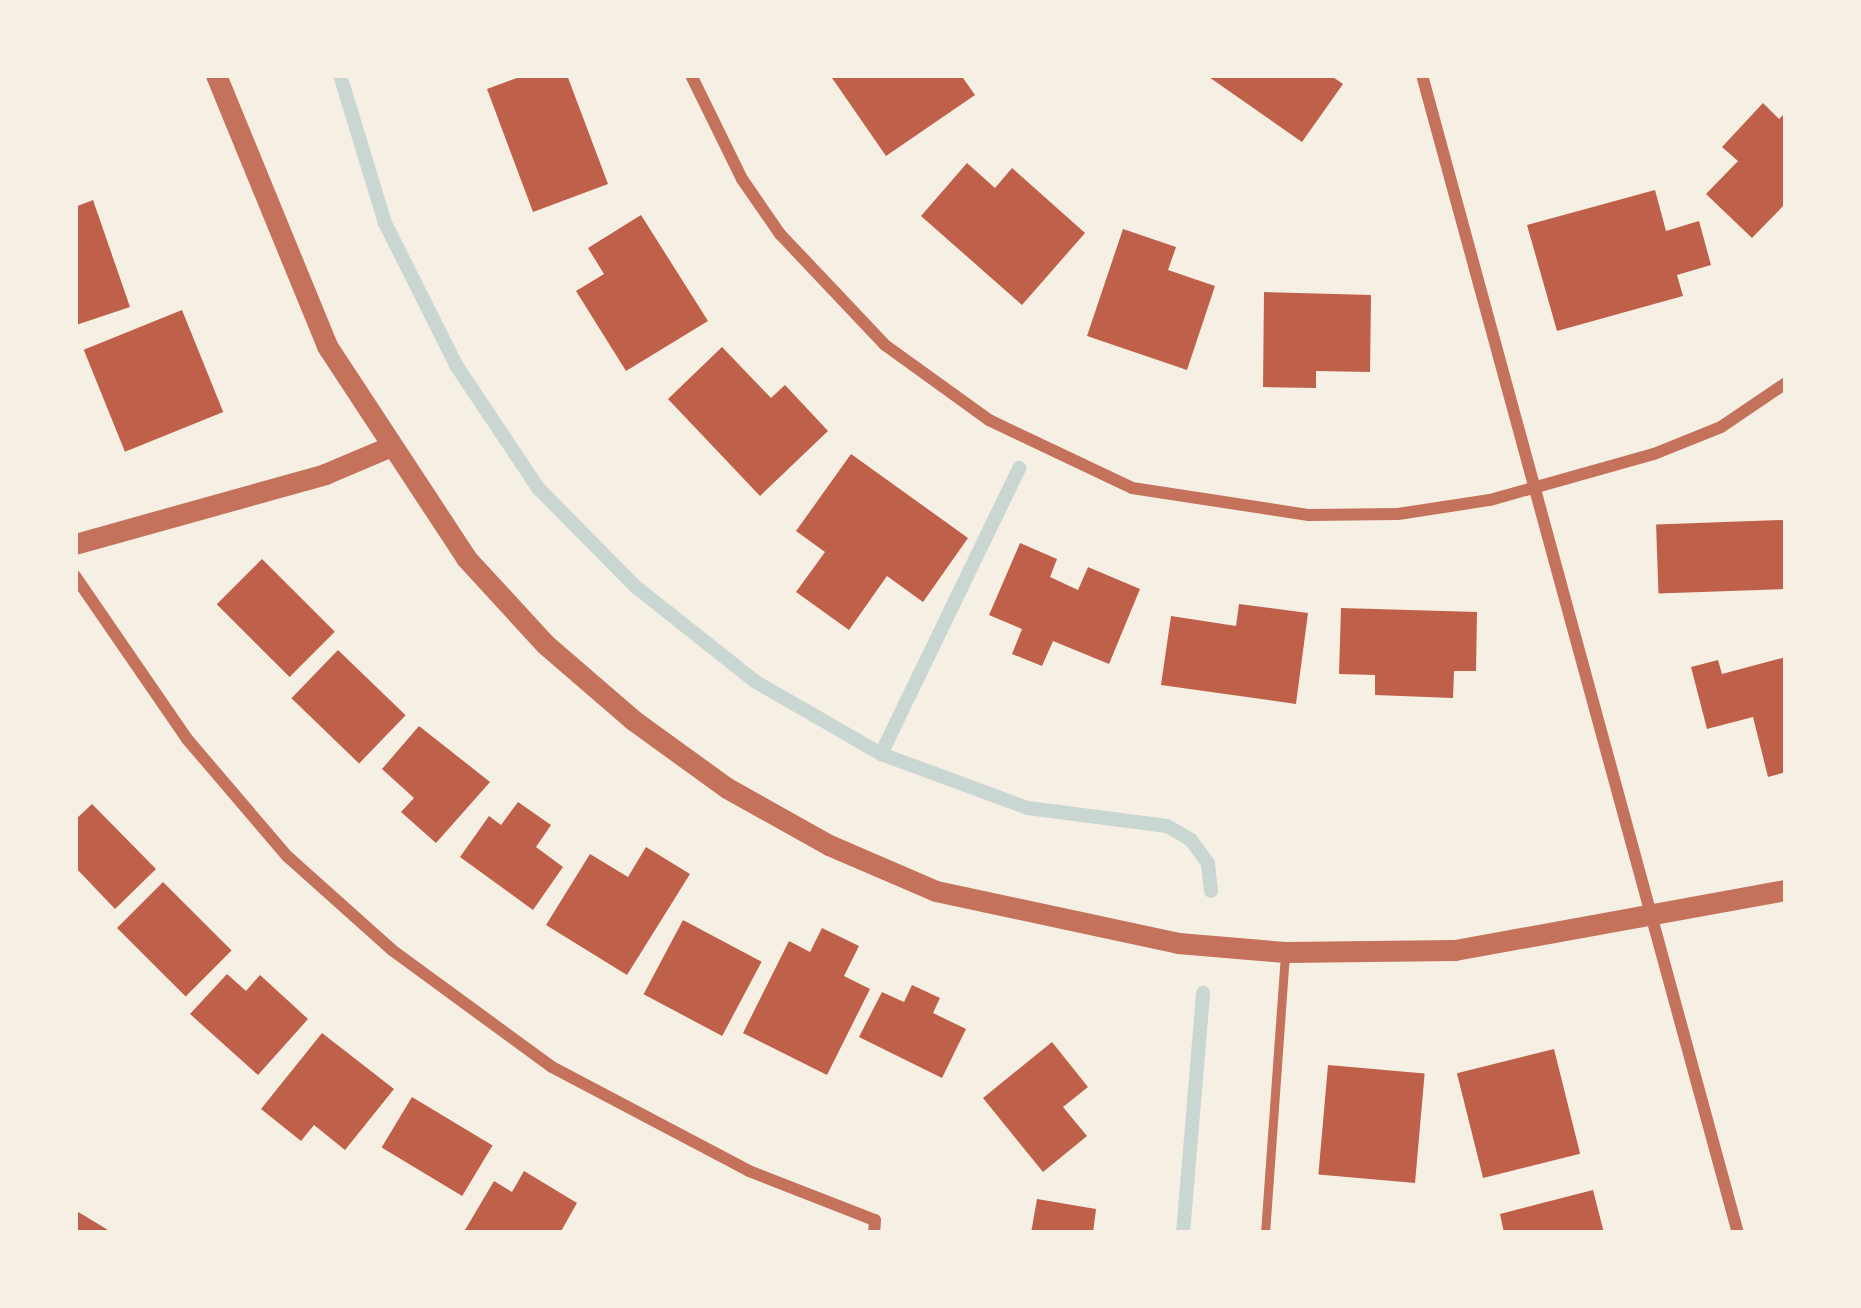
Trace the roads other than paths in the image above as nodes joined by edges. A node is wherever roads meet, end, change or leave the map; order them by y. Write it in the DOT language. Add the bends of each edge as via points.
graph roads {
  1 [pos="216,75"];
  2 [pos="692,75"];
  3 [pos="1422,75"];
  4 [pos="1786,383"];
  5 [pos="389,447"];
  6 [pos="1529,491"];
  7 [pos="75,544"];
  8 [pos="75,576"];
  9 [pos="1786,890"];
  10 [pos="1652,911"];
  11 [pos="1285,952"];
  12 [pos="875,1227"];
  13 [pos="1265,1233"];
  14 [pos="1738,1233"];
  1 -- 5 [label="street" via="327,346"];
  2 -- 6 [label="street" via="742,179 823,285 935,386 1053,455 1132,488 1309,515 1398,514"];
  3 -- 6 [label="street"];
  4 -- 6 [label="street" via="1720,427"];
  5 -- 7 [label="street" via="326,474"];
  5 -- 11 [label="street" via="466,558 545,644 728,788 936,891 1178,943"];
  6 -- 10 [label="street"];
  8 -- 12 [label="street" via="187,739 287,856 392,950 618,1106"];
  9 -- 10 [label="street"];
  10 -- 11 [label="street" via="1456,950"];
  10 -- 14 [label="street"];
  11 -- 13 [label="lane"];
}
